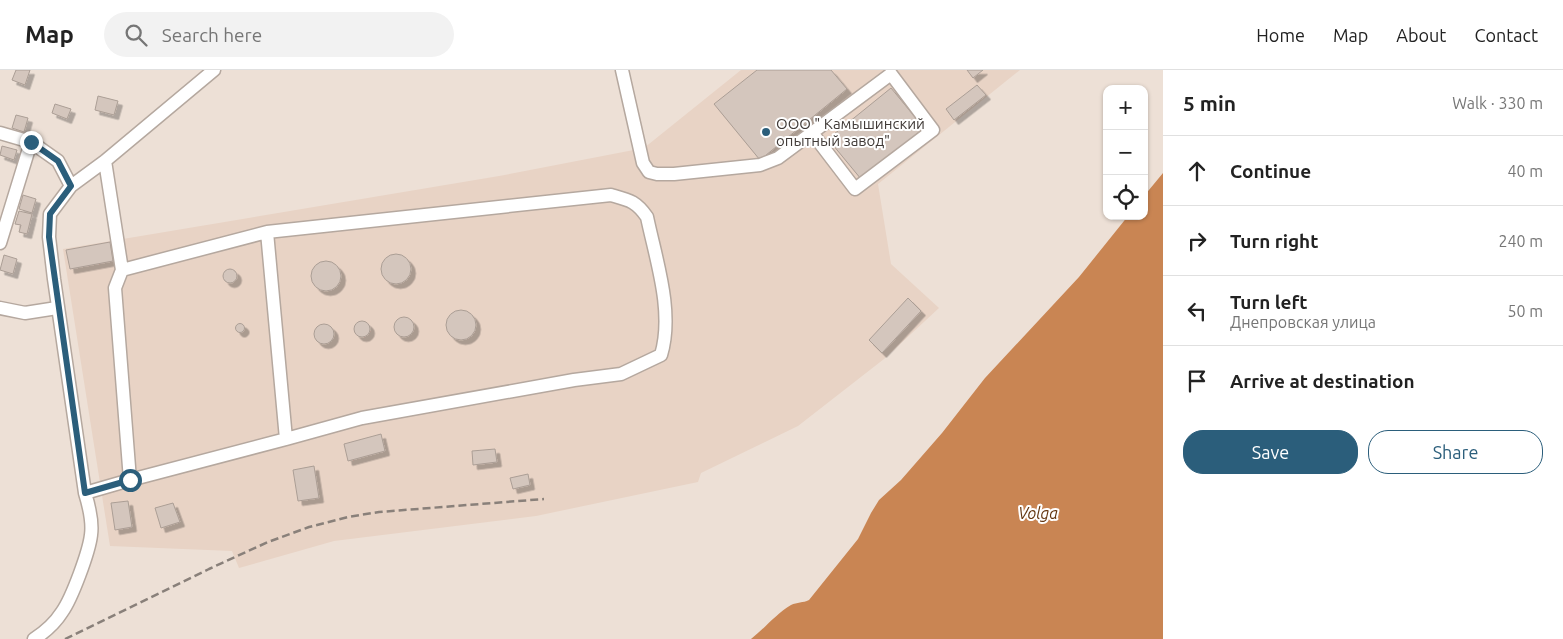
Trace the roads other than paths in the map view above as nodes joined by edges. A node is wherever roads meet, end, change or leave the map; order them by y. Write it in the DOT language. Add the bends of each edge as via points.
graph roads {
  1 [pos="214,70"];
  2 [pos="622,70"];
  3 [pos="0,134"];
  4 [pos="813,134"];
  5 [pos="31,142"];
  6 [pos="106,161"];
  7 [pos="71,186"];
  8 [pos="267,232"];
  9 [pos="0,243"];
  10 [pos="122,270"];
  11 [pos="0,308"];
  12 [pos="58,308"];
  13 [pos="286,439"];
  14 [pos="130,480"];
  15 [pos="85,493"];
  16 [pos="34,639"];
  1 -- 6 [label="street"];
  2 -- 4 [label="street" via="642,163 649,172 674,174 760,165 778,158"];
  3 -- 5 [label="street"];
  4 -- 4 [label="street" via="891,74 933,130 855,189"];
  5 -- 7 [label="street" via="58,161"];
  5 -- 9 [label="street"];
  6 -- 7 [label="street"];
  6 -- 10 [label="street"];
  7 -- 12 [label="street" via="50,214 49,237"];
  8 -- 10 [label="street"];
  8 -- 13 [label="street"];
  8 -- 13 [label="street" via="611,195 639,205 647,217 665,306 666,339 661,355 621,374 362,418"];
  10 -- 14 [label="street" via="115,288"];
  11 -- 12 [label="street" via="25,313"];
  12 -- 15 [label="street"];
  13 -- 14 [label="street"];
  14 -- 15 [label="street"];
  15 -- 16 [label="street" via="92,535 80,573 63,612"];
}
